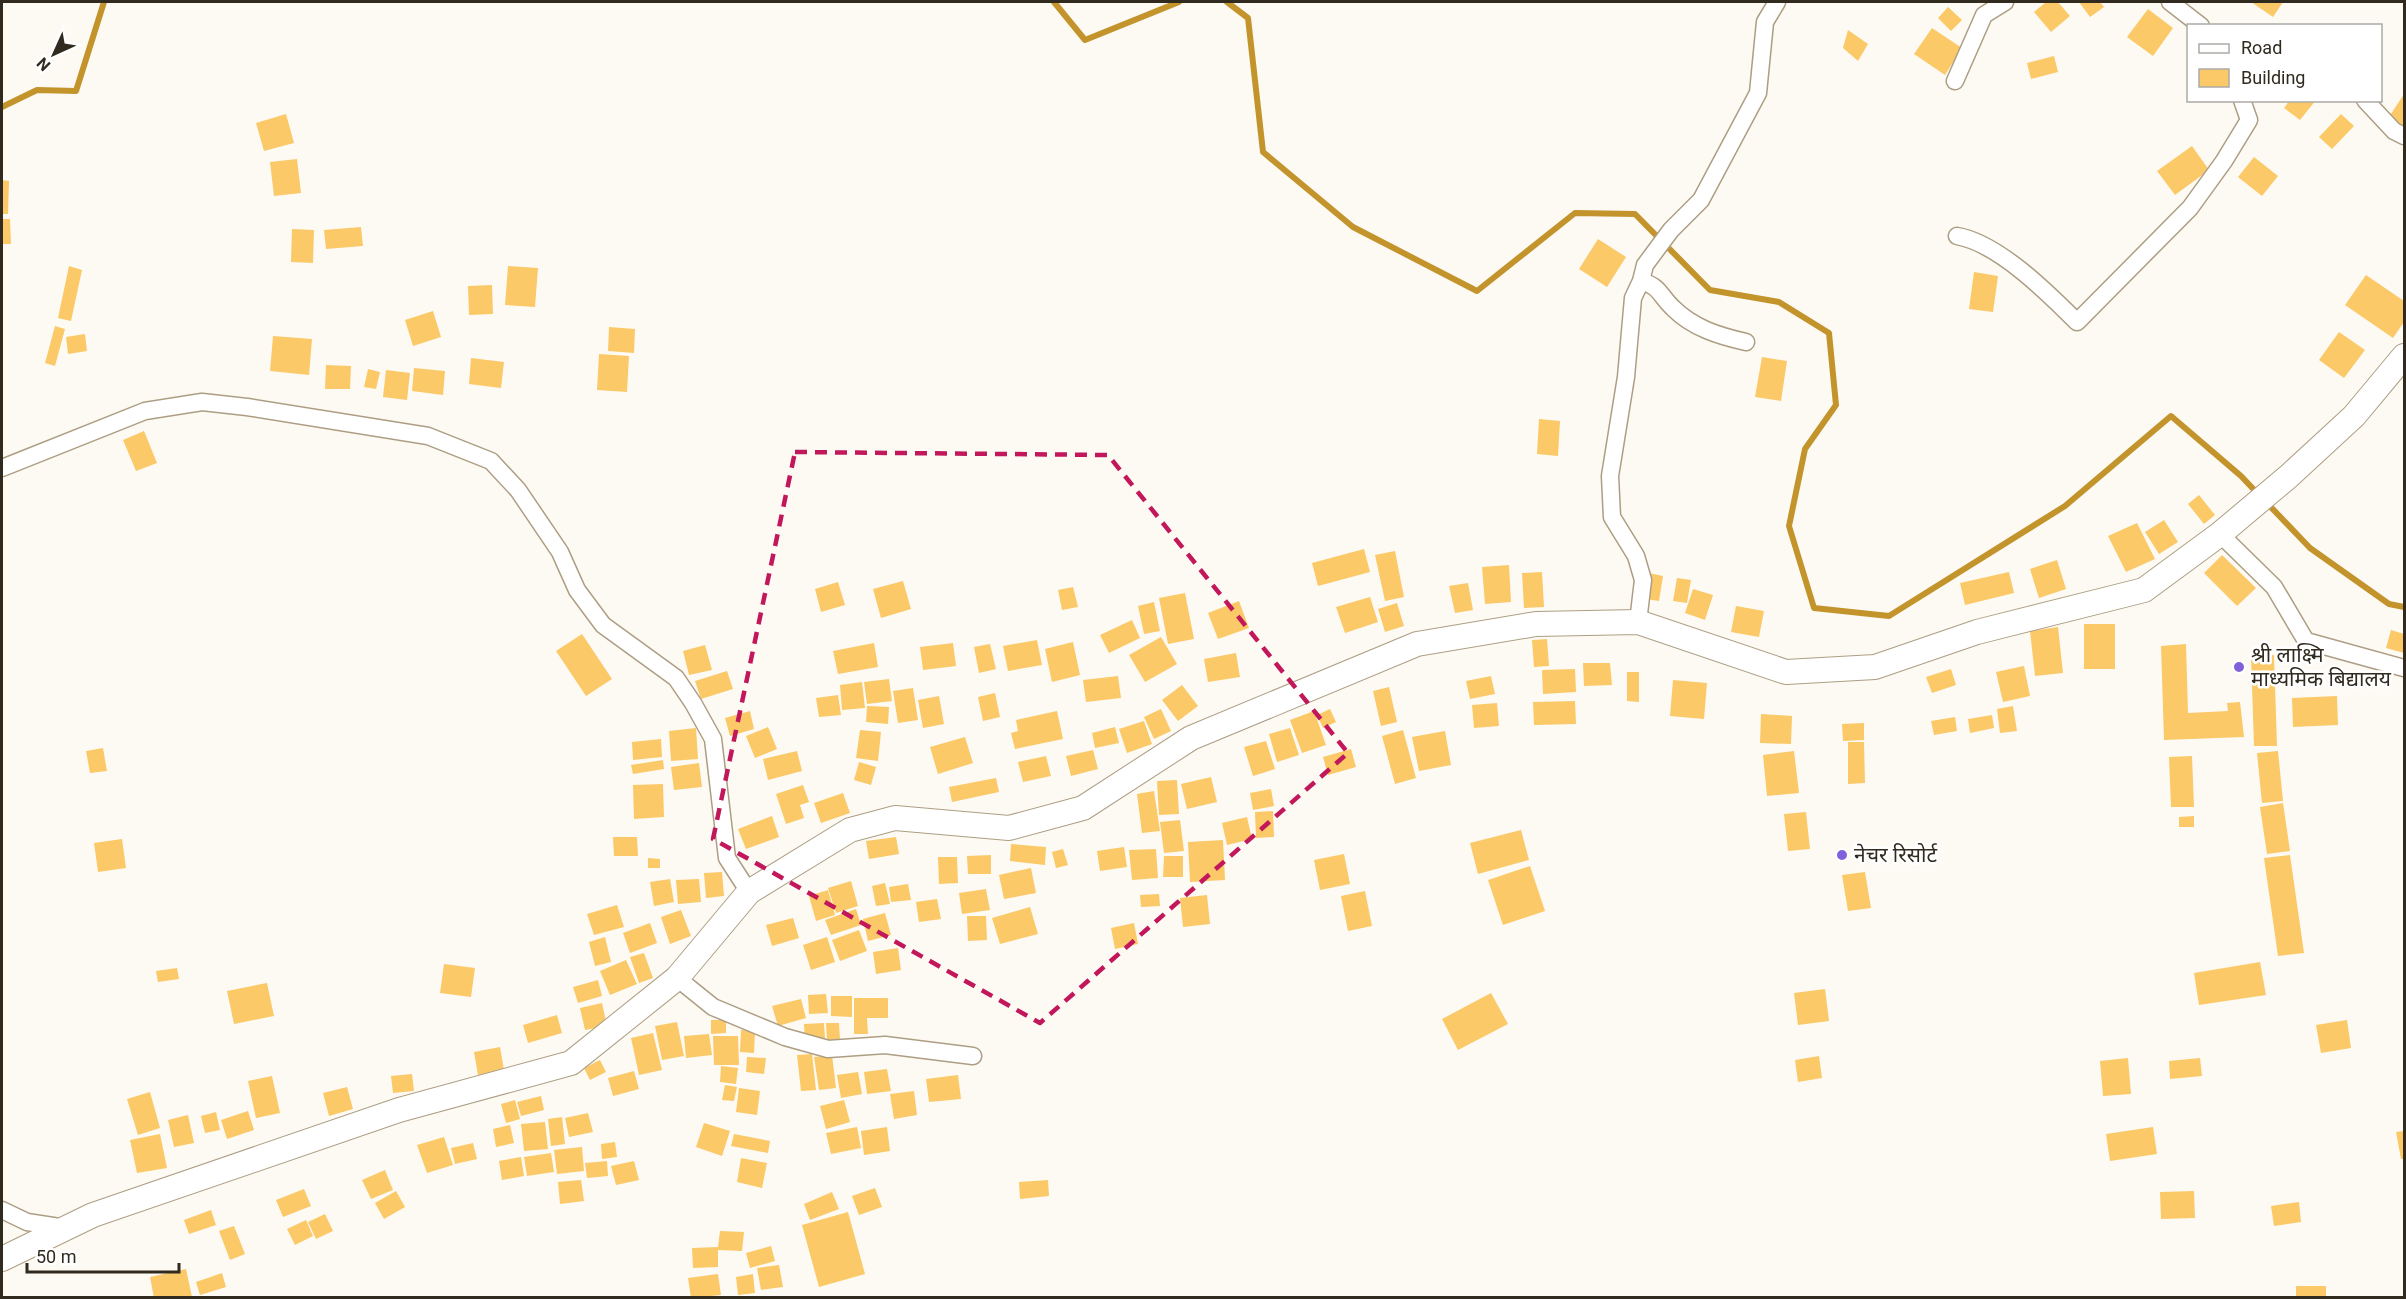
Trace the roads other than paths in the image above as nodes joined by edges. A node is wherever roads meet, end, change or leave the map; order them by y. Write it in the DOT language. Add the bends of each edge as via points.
graph roads {
  1 [pos="1777,2"];
  2 [pos="2005,2"];
  3 [pos="2170,2"];
  4 [pos="2198,24"];
  5 [pos="1955,81"];
  6 [pos="2243,102"];
  7 [pos="2367,102"];
  8 [pos="2404,136"];
  9 [pos="1957,236"];
  10 [pos="1641,281"];
  11 [pos="1746,342"];
  12 [pos="2404,356"];
  13 [pos="2,468"];
  14 [pos="2225,529"];
  15 [pos="1638,622"];
  16 [pos="2404,668"];
  17 [pos="749,892"];
  18 [pos="677,978"];
  19 [pos="973,1056"];
  20 [pos="2,1210"];
  21 [pos="67,1228"];
  22 [pos="2,1259"];
  1 -- 10 [label="street" via="1765,22 1758,93 1701,200 1671,230 1645,265"];
  2 -- 5 [label="street" via="1984,15"];
  3 -- 4 [label="street"];
  6 -- 9 [label="street" via="2249,120 2190,208 2077,322 2014,265 1974,239"];
  7 -- 8 [label="street" via="2394,131"];
  10 -- 11 [label="street" via="1654,285 1690,322 1719,336"];
  10 -- 15 [label="street" via="1633,298 1626,377 1610,476 1612,517 1636,556 1643,580"];
  12 -- 14 [label="street" via="2354,416"];
  13 -- 17 [label="street" via="145,411 202,402 428,436 491,461 524,498 560,552 578,591 603,625 676,678 693,704 713,738 727,858"];
  14 -- 15 [label="street" via="2144,590 1977,632 1875,667 1786,672"];
  14 -- 16 [label="street" via="2274,587 2306,641"];
  15 -- 17 [label="street" via="1536,624 1417,644 1191,738 1083,808 1009,828 895,818 850,830"];
  17 -- 18 [label="street"];
  18 -- 19 [label="street" via="713,1007 785,1037 828,1049 885,1044"];
  18 -- 21 [label="street" via="571,1063 399,1110 93,1215"];
  20 -- 21 [label="street" via="27,1222"];
  21 -- 22 [label="street"];
}
